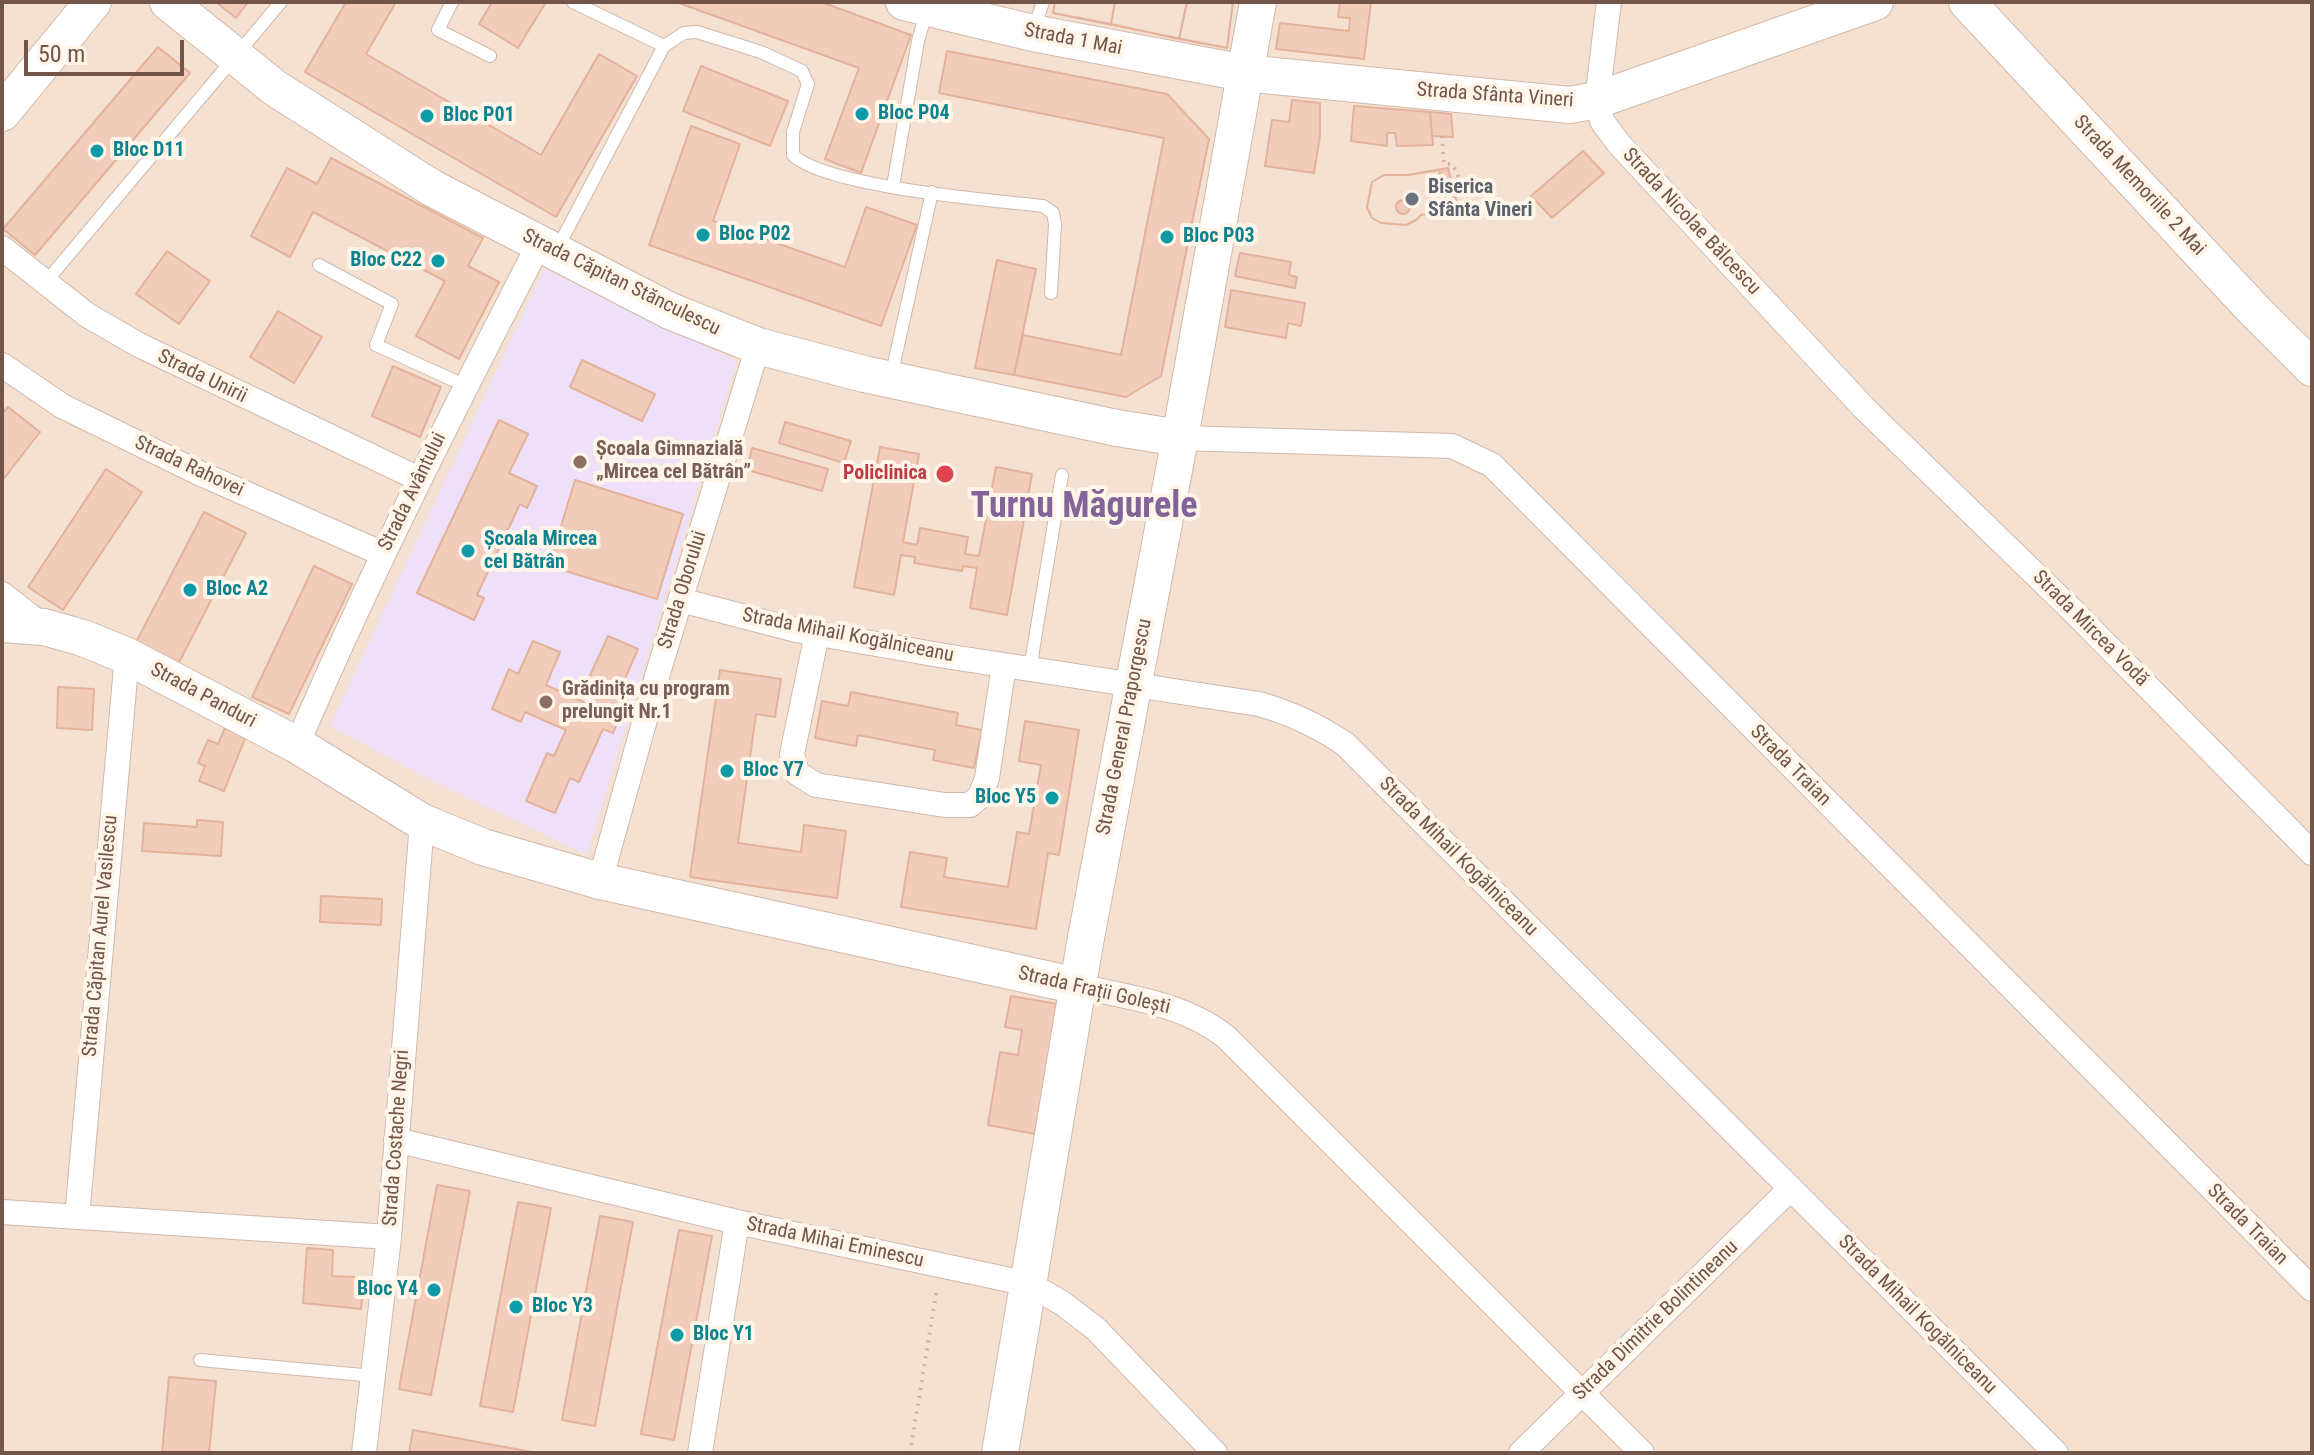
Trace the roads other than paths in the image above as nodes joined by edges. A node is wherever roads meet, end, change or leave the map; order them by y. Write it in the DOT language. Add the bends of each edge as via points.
graph roads {
  1 [pos="93,2"];
  2 [pos="168,2"];
  3 [pos="281,2"];
  4 [pos="452,2"];
  5 [pos="573,2"];
  6 [pos="1258,2"];
  7 [pos="1609,2"];
  8 [pos="1875,2"];
  9 [pos="1967,2"];
  10 [pos="915,6"];
  11 [pos="1038,18"];
  12 [pos="664,46"];
  13 [pos="490,56"];
  14 [pos="236,57"];
  15 [pos="1244,73"];
  16 [pos="1597,100"];
  17 [pos="2,113"];
  18 [pos="893,186"];
  19 [pos="932,192"];
  20 [pos="2,248"];
  21 [pos="548,248"];
  22 [pos="319,265"];
  23 [pos="45,283"];
  24 [pos="1051,293"];
  25 [pos="758,346"];
  26 [pos="2,365"];
  27 [pos="2312,368"];
  28 [pos="891,380"];
  29 [pos="466,386"];
  30 [pos="1864,408"];
  31 [pos="1180,438"];
  32 [pos="1062,475"];
  33 [pos="419,479"];
  34 [pos="383,554"];
  35 [pos="2,594"];
  36 [pos="680,600"];
  37 [pos="2,624"];
  38 [pos="44,627"];
  39 [pos="817,634"];
  40 [pos="127,656"];
  41 [pos="1004,665"];
  42 [pos="1030,669"];
  43 [pos="1132,684"];
  44 [pos="297,745"];
  45 [pos="391,802"];
  46 [pos="422,822"];
  47 [pos="2312,853"];
  48 [pos="600,881"];
  49 [pos="1078,986"];
  50 [pos="396,1140"];
  51 [pos="1790,1189"];
  52 [pos="2,1212"];
  53 [pos="77,1217"];
  54 [pos="737,1222"];
  55 [pos="389,1237"];
  56 [pos="1029,1284"];
  57 [pos="2312,1289"];
  58 [pos="200,1360"];
  59 [pos="374,1376"];
  60 [pos="1581,1394"];
  61 [pos="364,1453"];
  62 [pos="700,1453"];
  63 [pos="1000,1453"];
  64 [pos="1215,1453"];
  65 [pos="1521,1453"];
  66 [pos="1642,1453"];
  67 [pos="2056,1453"];
  1 -- 17 [label="main road"];
  2 -- 14 [label="main road, Strada Căpitan Stănculescu"];
  3 -- 14 [label="lane"];
  4 -- 13 [label="lane" via="438,30"];
  5 -- 12 [label="lane"];
  6 -- 15 [label="main road, Strada General Praporgescu"];
  7 -- 16 [label="street"];
  8 -- 16 [label="main road, Strada Sfânta Vineri"];
  9 -- 27 [label="main road, Strada Memoriile 2 Mai"];
  10 -- 11 [label="main road, Strada 1 Mai"];
  10 -- 18 [label="lane" via="918,41"];
  11 -- 15 [label="main road, Strada 1 Mai"];
  12 -- 18 [label="lane" via="684,33 697,32 802,71 808,84 793,132 793,155 840,177"];
  12 -- 21 [label="lane"];
  14 -- 21 [label="main road, Strada Căpitan Stănculescu" via="275,88 432,188"];
  14 -- 23 [label="lane"];
  15 -- 16 [label="main road, Strada Sfânta Vineri" via="1570,105"];
  15 -- 31 [label="main road, Strada General Praporgescu"];
  16 -- 30 [label="street, Strada Nicolae Bălcescu" via="1602,121 1619,144"];
  18 -- 19 [label="lane"];
  19 -- 24 [label="lane" via="1043,206 1053,213"];
  19 -- 28 [label="lane"];
  20 -- 23 [label="street, Strada Unirii"];
  21 -- 25 [label="main road, Strada Căpitan Stănculescu" via="670,311"];
  21 -- 29 [label="street, Strada Avântului"];
  22 -- 29 [label="lane" via="392,304 376,345"];
  23 -- 33 [label="street, Strada Unirii" via="139,345"];
  25 -- 28 [label="main road, Strada Căpitan Stănculescu"];
  25 -- 36 [label="street, Strada Oborului"];
  26 -- 34 [label="street, Strada Rahovei" via="62,406"];
  28 -- 31 [label="main road, Strada Căpitan Stănculescu"];
  29 -- 33 [label="street, Strada Avântului"];
  30 -- 47 [label="street, Strada Mircea Vodă"];
  31 -- 43 [label="main road, Strada General Praporgescu"];
  31 -- 57 [label="street, Strada Traian" via="1452,446 1492,465"];
  32 -- 42 [label="lane"];
  33 -- 34 [label="street, Strada Avântului"];
  34 -- 44 [label="street, Strada Avântului"];
  35 -- 38 [label="street"];
  36 -- 39 [label="street, Strada Mihail Kogălniceanu"];
  36 -- 48 [label="street, Strada Oborului"];
  37 -- 38 [label="main road, Strada Panduri"];
  38 -- 40 [label="main road, Strada Panduri"];
  39 -- 41 [label="street, Strada Mihail Kogălniceanu"];
  39 -- 41 [label="street" via="792,754 797,773 816,785 970,805 987,778"];
  40 -- 44 [label="main road, Strada Panduri"];
  40 -- 53 [label="street, Strada Căpitan Aurel Vasilescu"];
  41 -- 42 [label="street, Strada Mihail Kogălniceanu"];
  42 -- 43 [label="street, Strada Mihail Kogălniceanu"];
  43 -- 49 [label="main road, Strada General Praporgescu"];
  43 -- 51 [label="street, Strada Mihail Kogălniceanu" via="1259,704 1293,714 1345,744"];
  44 -- 45 [label="main road, Strada Panduri"];
  45 -- 46 [label="main road, Strada Frații Golești"];
  46 -- 48 [label="main road, Strada Frații Golești" via="483,847"];
  46 -- 50 [label="street, Strada Costache Negri"];
  48 -- 49 [label="main road, Strada Frații Golești"];
  49 -- 56 [label="main road, Strada General Praporgescu"];
  49 -- 60 [label="street, Strada Frații Golești" via="1171,1008 1226,1037"];
  50 -- 54 [label="street, Strada Mihai Eminescu"];
  50 -- 55 [label="street, Strada Costache Negri"];
  51 -- 60 [label="street, Strada Dimitrie Bolintineanu"];
  51 -- 67 [label="street, Strada Mihail Kogălniceanu"];
  52 -- 53 [label="street"];
  53 -- 55 [label="street"];
  54 -- 56 [label="street, Strada Mihai Eminescu"];
  54 -- 62 [label="street"];
  55 -- 59 [label="street, Strada Costache Negri"];
  56 -- 63 [label="main road, Strada General Praporgescu"];
  56 -- 64 [label="street, Strada Mihai Eminescu" via="1096,1329"];
  58 -- 59 [label="lane"];
  59 -- 61 [label="street, Strada Costache Negri"];
  60 -- 65 [label="street, Strada Dimitrie Bolintineanu"];
  60 -- 66 [label="street, Strada Frații Golești"];
}
